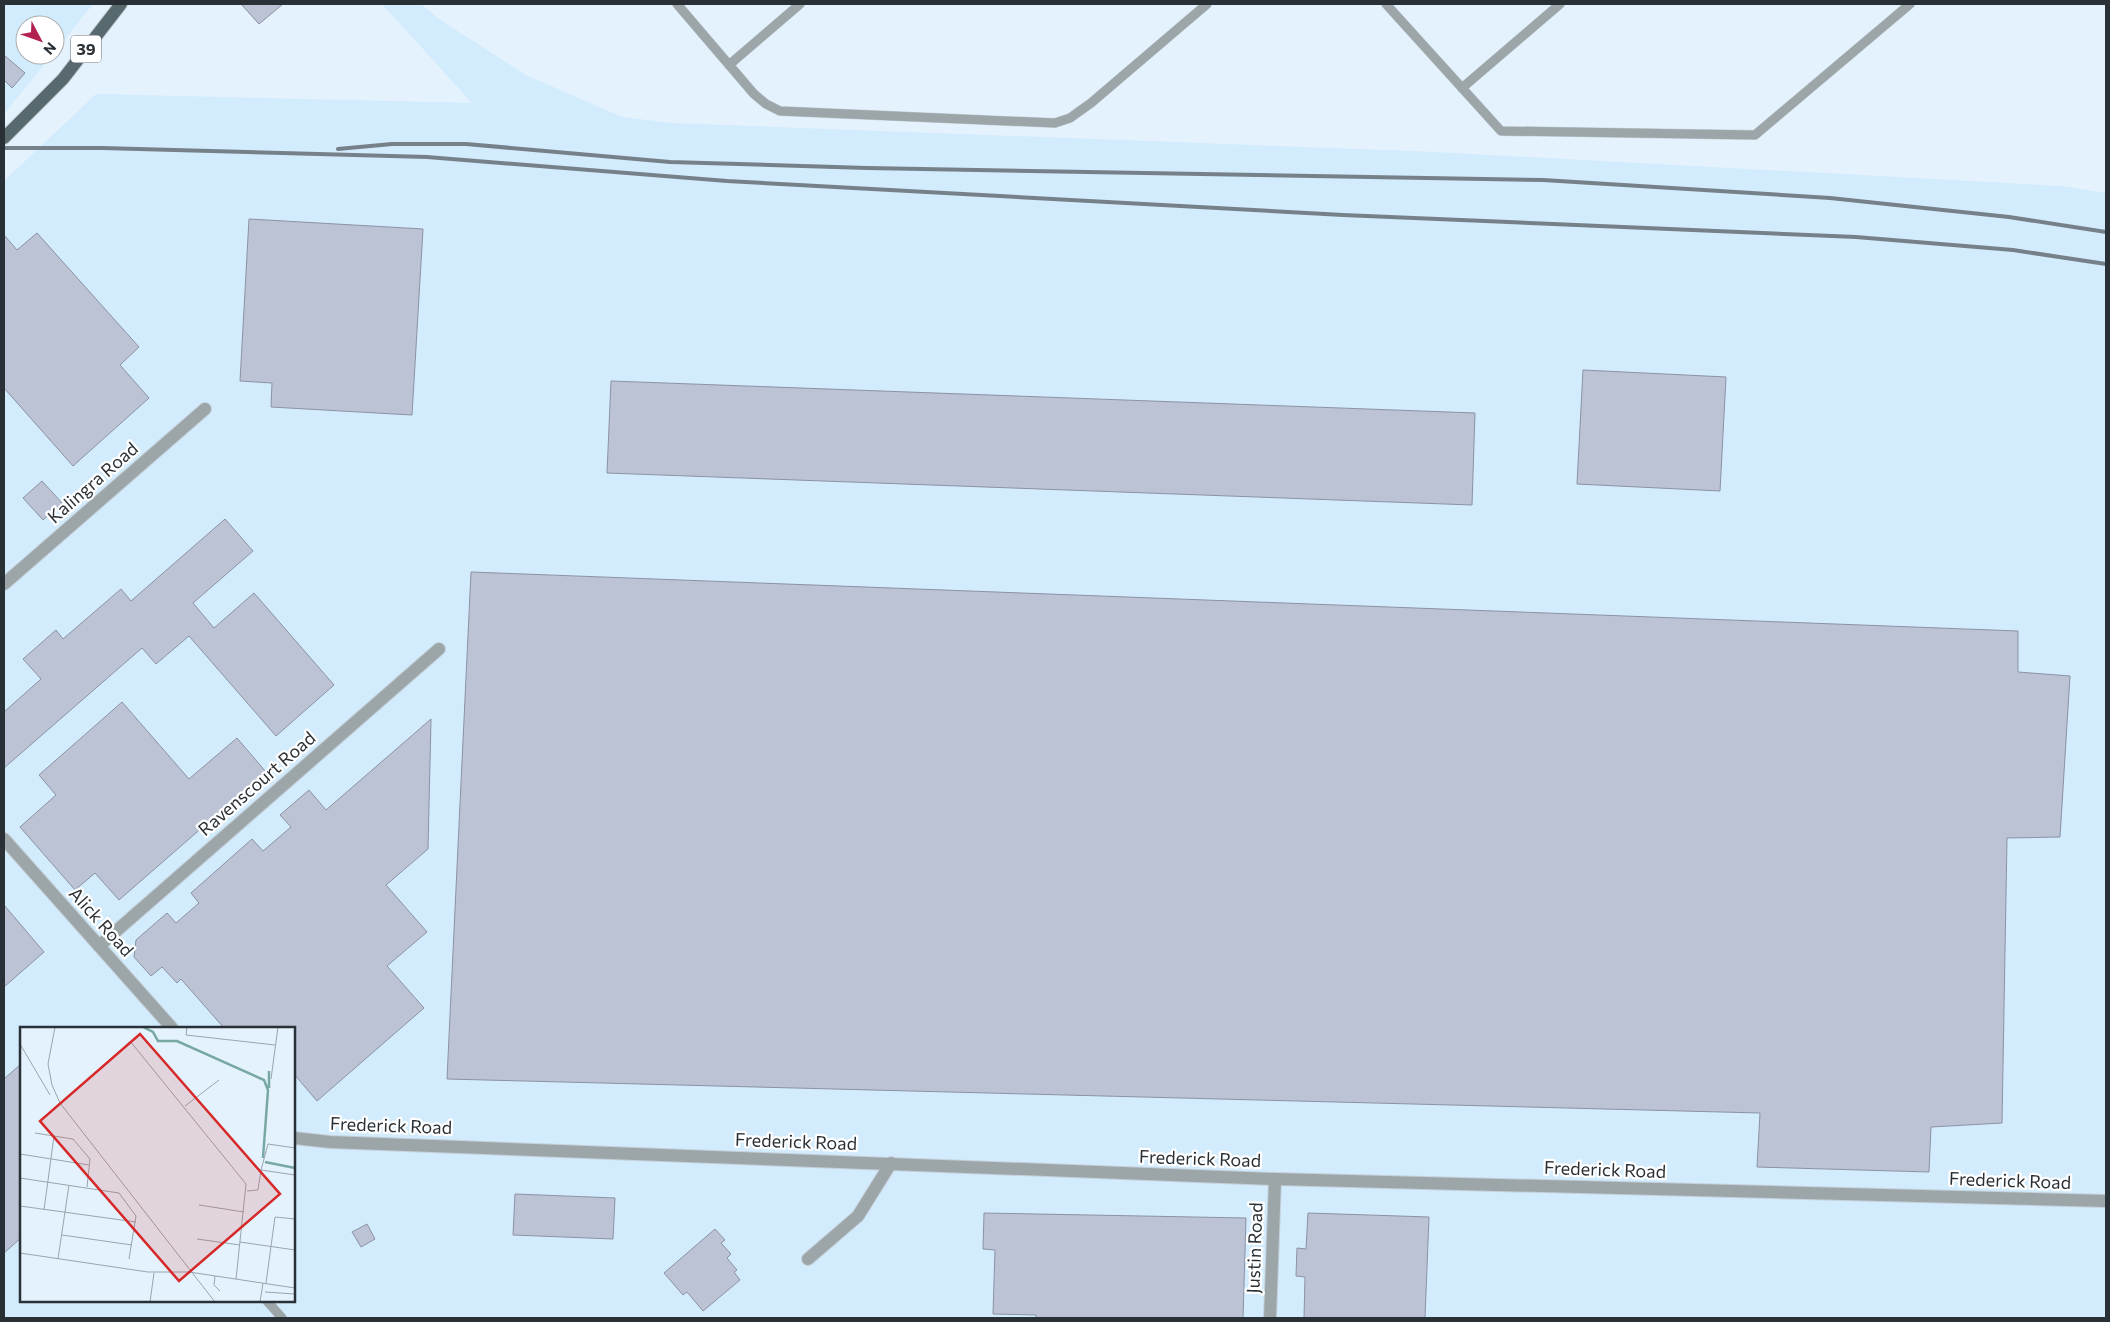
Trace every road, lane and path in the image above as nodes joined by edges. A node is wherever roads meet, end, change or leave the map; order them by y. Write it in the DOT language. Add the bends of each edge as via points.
graph roads {
  1 [pos="121,4"];
  2 [pos="677,4"];
  3 [pos="800,4"];
  4 [pos="1207,4"];
  5 [pos="1386,4"];
  6 [pos="1560,4"];
  7 [pos="1894,4"];
  8 [pos="1910,4"];
  9 [pos="1901,12"];
  10 [pos="729,65"];
  11 [pos="1462,88"];
  12 [pos="4,138"];
  13 [pos="205,409"];
  14 [pos="4,584"];
  15 [pos="439,649"];
  16 [pos="4,839"];
  17 [pos="99,946"];
  18 [pos="171,1027"];
  19 [pos="295,1138"];
  20 [pos="892,1163"];
  21 [pos="1274,1179"];
  22 [pos="2106,1201"];
  23 [pos="808,1259"];
  24 [pos="268,1302"];
  25 [pos="282,1318"];
  26 [pos="1270,1318"];
  1 -- 12 [label="main road, 39" via="63,78"];
  2 -- 10 [label="lane"];
  3 -- 10 [label="lane"];
  4 -- 10 [label="lane" via="1091,103 1070,118 1056,122 780,110 754,94"];
  5 -- 11 [label="lane"];
  6 -- 11 [label="lane"];
  7 -- 9 [label="lane"];
  8 -- 9 [label="lane"];
  9 -- 11 [label="lane" via="1755,135 1501,131"];
  13 -- 14 [label="street, Kalingra Road"];
  15 -- 17 [label="street, Ravenscourt Road"];
  16 -- 17 [label="street, Alick Road"];
  17 -- 18 [label="street, Alick Road"];
  19 -- 20 [label="street, Frederick Road"];
  20 -- 21 [label="street, Frederick Road"];
  20 -- 23 [label="street" via="858,1216"];
  21 -- 22 [label="street, Frederick Road"];
  21 -- 26 [label="street, Justin Road"];
  24 -- 25 [label="lane"];
}
